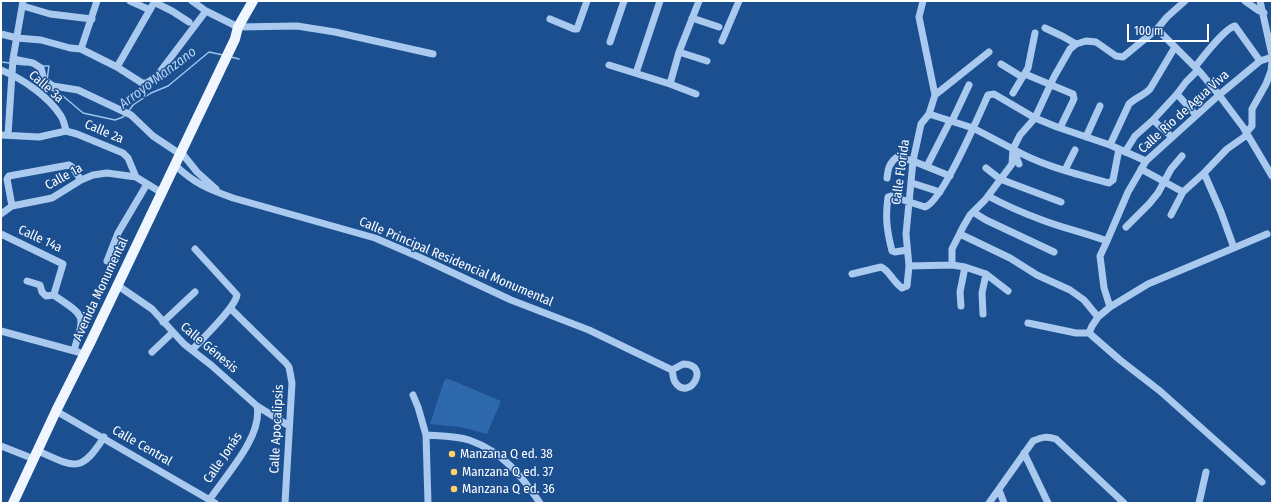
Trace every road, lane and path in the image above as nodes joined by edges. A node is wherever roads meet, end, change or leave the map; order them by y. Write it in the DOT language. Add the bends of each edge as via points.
graph roads {
  1 [pos="97,1"];
  2 [pos="130,1"];
  3 [pos="192,1"];
  4 [pos="252,1"];
  5 [pos="587,1"];
  6 [pos="624,1"];
  7 [pos="660,1"];
  8 [pos="699,1"];
  9 [pos="739,1"];
  10 [pos="923,1"];
  11 [pos="1185,1"];
  12 [pos="1245,1"];
  13 [pos="1260,1"];
  14 [pos="155,2"];
  15 [pos="23,3"];
  16 [pos="150,10"];
  17 [pos="206,11"];
  18 [pos="1264,13"];
  19 [pos="692,18"];
  20 [pos="92,19"];
  21 [pos="550,19"];
  22 [pos="189,22"];
  23 [pos="238,27"];
  24 [pos="718,27"];
  25 [pos="1045,28"];
  26 [pos="1157,29"];
  27 [pos="1035,33"];
  28 [pos="1,34"];
  29 [pos="17,38"];
  30 [pos="722,41"];
  31 [pos="610,42"];
  32 [pos="1076,44"];
  33 [pos="1175,47"];
  34 [pos="81,49"];
  35 [pos="679,52"];
  36 [pos="989,52"];
  37 [pos="432,54"];
  38 [pos="1272,56"];
  39 [pos="13,60"];
  40 [pos="707,61"];
  41 [pos="1260,61"];
  42 [pos="1272,62"];
  43 [pos="609,64"];
  44 [pos="1001,64"];
  45 [pos="117,67"];
  46 [pos="1197,68"];
  47 [pos="1,70"];
  48 [pos="636,73"];
  49 [pos="13,74"];
  50 [pos="1024,75"];
  51 [pos="670,84"];
  52 [pos="1051,84"];
  53 [pos="969,85"];
  54 [pos="1013,93"];
  55 [pos="696,94"];
  56 [pos="1177,94"];
  57 [pos="935,95"];
  58 [pos="1219,95"];
  59 [pos="1100,106"];
  60 [pos="929,114"];
  61 [pos="1196,115"];
  62 [pos="1035,118"];
  63 [pos="1153,120"];
  64 [pos="951,121"];
  65 [pos="973,128"];
  66 [pos="1060,128"];
  67 [pos="66,131"];
  68 [pos="1247,134"];
  69 [pos="5,135"];
  70 [pos="1086,137"];
  71 [pos="1172,137"];
  72 [pos="1110,145"];
  73 [pos="1013,149"];
  74 [pos="1075,150"];
  75 [pos="1122,150"];
  76 [pos="181,153"];
  77 [pos="1182,156"];
  78 [pos="913,161"];
  79 [pos="1146,161"];
  80 [pos="1019,164"];
  81 [pos="175,165"];
  82 [pos="927,166"];
  83 [pos="986,168"];
  84 [pos="1141,169"];
  85 [pos="1065,170"];
  86 [pos="196,172"];
  87 [pos="1204,173"];
  88 [pos="950,176"];
  89 [pos="1272,176"];
  90 [pos="136,177"];
  91 [pos="190,178"];
  92 [pos="887,178"];
  93 [pos="1000,179"];
  94 [pos="81,180"];
  95 [pos="1164,181"];
  96 [pos="912,183"];
  97 [pos="147,184"];
  98 [pos="940,192"];
  99 [pos="1184,192"];
  100 [pos="162,193"];
  101 [pos="224,195"];
  102 [pos="988,196"];
  103 [pos="909,202"];
  104 [pos="1061,202"];
  105 [pos="12,206"];
  106 [pos="973,212"];
  107 [pos="1,214"];
  108 [pos="1171,215"];
  109 [pos="1126,227"];
  110 [pos="1,234"];
  111 [pos="960,234"];
  112 [pos="1267,234"];
  113 [pos="1106,241"];
  114 [pos="1234,248"];
  115 [pos="195,249"];
  116 [pos="907,250"];
  117 [pos="1054,252"];
  118 [pos="107,262"];
  119 [pos="952,265"];
  120 [pos="909,266"];
  121 [pos="965,267"];
  122 [pos="852,274"];
  123 [pos="986,274"];
  124 [pos="27,281"];
  125 [pos="117,285"];
  126 [pos="1008,291"];
  127 [pos="195,292"];
  128 [pos="54,295"];
  129 [pos="961,306"];
  130 [pos="1110,307"];
  131 [pos="230,308"];
  132 [pos="983,314"];
  133 [pos="1098,317"];
  134 [pos="163,322"];
  135 [pos="1028,323"];
  136 [pos="1,331"];
  137 [pos="172,333"];
  138 [pos="1089,333"];
  139 [pos="74,350"];
  140 [pos="192,350"];
  141 [pos="152,352"];
  142 [pos="85,354"];
  143 [pos="672,370"];
  144 [pos="413,395"];
  145 [pos="257,406"];
  146 [pos="56,410"];
  147 [pos="289,426"];
  148 [pos="426,435"];
  149 [pos="104,437"];
  150 [pos="1,446"];
  151 [pos="1024,452"];
  152 [pos="36,455"];
  153 [pos="1206,472"];
  154 [pos="1262,482"];
  155 [pos="999,490"];
  156 [pos="212,501"];
  157 [pos="1122,502"];
  158 [pos="13,503"];
  159 [pos="285,503"];
  160 [pos="428,503"];
  161 [pos="540,503"];
  162 [pos="989,503"];
  163 [pos="1004,503"];
  164 [pos="1048,503"];
  165 [pos="1199,503"];
  1 -- 20 [label="street"];
  2 -- 16 [label="street"];
  3 -- 17 [label="street"];
  4 -- 23 [label="main road"];
  5 -- 21 [label="street" via="577,28"];
  6 -- 31 [label="street"];
  7 -- 48 [label="street"];
  8 -- 19 [label="street"];
  9 -- 30 [label="street"];
  10 -- 57 [label="street, Calle Florida" via="919,17"];
  11 -- 26 [label="street"];
  12 -- 18 [label="street"];
  13 -- 18 [label="street"];
  14 -- 16 [label="street"];
  14 -- 22 [label="street"];
  15 -- 20 [label="street" via="50,14"];
  15 -- 29 [label="street"];
  16 -- 45 [label="street"];
  17 -- 23 [label="street"];
  17 -- 45 [label="street" via="156,77 147,83 142,83"];
  18 -- 38 [label="street"];
  19 -- 24 [label="street"];
  19 -- 35 [label="street"];
  20 -- 34 [label="street"];
  23 -- 37 [label="street" via="297,26"];
  23 -- 76 [label="main road, Avenida Monumental" via="235,39"];
  25 -- 32 [label="street"];
  26 -- 32 [label="street" via="1123,57 1116,56 1096,42"];
  26 -- 33 [label="street"];
  27 -- 50 [label="street" via="1028,68"];
  28 -- 29 [label="street"];
  29 -- 34 [label="street" via="41,40"];
  29 -- 39 [label="street"];
  32 -- 52 [label="street" via="1070,49"];
  33 -- 46 [label="street"];
  33 -- 72 [label="street" via="1150,90 1129,104"];
  34 -- 45 [label="street"];
  35 -- 40 [label="street"];
  35 -- 51 [label="street"];
  36 -- 57 [label="street"];
  38 -- 41 [label="street, Calle Río de Agua Viva"];
  39 -- 49 [label="street"];
  39 -- 76 [label="street, Calle Principal Residencial Monumental" via="33,63 41,68 44,80 53,86 78,90 131,115 153,136"];
  41 -- 46 [label="street" via="1236,26 1212,46"];
  41 -- 58 [label="street, Calle Río de Agua Viva"];
  42 -- 68 [label="street" via="1266,84 1252,109 1252,126"];
  43 -- 48 [label="street"];
  44 -- 50 [label="street"];
  46 -- 56 [label="street"];
  46 -- 58 [label="street"];
  47 -- 49 [label="street, Calle 3a"];
  48 -- 51 [label="street"];
  49 -- 67 [label="street, Calle 3a" via="49,102 62,117"];
  49 -- 69 [label="street"];
  50 -- 52 [label="street"];
  50 -- 54 [label="street"];
  51 -- 55 [label="street"];
  52 -- 62 [label="street"];
  52 -- 66 [label="street" via="1072,94 1074,99"];
  53 -- 64 [label="street"];
  56 -- 61 [label="street"];
  56 -- 63 [label="street"];
  57 -- 60 [label="street, Calle Florida"];
  58 -- 61 [label="street, Calle Río de Agua Viva"];
  58 -- 68 [label="street"];
  59 -- 70 [label="street"];
  60 -- 64 [label="street"];
  60 -- 78 [label="street, Calle Florida" via="921,124"];
  61 -- 71 [label="street, Calle Río de Agua Viva"];
  62 -- 65 [label="street" via="994,94 988,95"];
  62 -- 66 [label="street"];
  62 -- 73 [label="street" via="1020,135"];
  63 -- 71 [label="street"];
  63 -- 75 [label="street"];
  64 -- 65 [label="street"];
  64 -- 82 [label="street"];
  65 -- 73 [label="street"];
  65 -- 88 [label="street"];
  66 -- 70 [label="street"];
  67 -- 69 [label="street, Calle 2a" via="39,137"];
  67 -- 90 [label="street, Calle 2a" via="122,153 128,158"];
  68 -- 87 [label="street" via="1227,149"];
  68 -- 89 [label="street"];
  70 -- 72 [label="street"];
  71 -- 79 [label="street, Calle Río de Agua Viva"];
  72 -- 75 [label="street"];
  73 -- 80 [label="street"];
  73 -- 85 [label="street"];
  73 -- 93 [label="street" via="1012,164"];
  74 -- 85 [label="street"];
  75 -- 79 [label="street"];
  75 -- 85 [label="street" via="1113,180 1109,183"];
  76 -- 81 [label="main road, Avenida Monumental"];
  76 -- 86 [label="street, Calle Principal Residencial Monumental"];
  77 -- 95 [label="street"];
  78 -- 82 [label="street"];
  78 -- 92 [label="street" via="897,157 888,168"];
  78 -- 96 [label="street, Calle Florida"];
  79 -- 84 [label="street, Calle Río de Agua Viva"];
  81 -- 91 [label="street, Calle Principal Residencial Monumental"];
  81 -- 100 [label="main road, Avenida Monumental"];
  82 -- 88 [label="street"];
  83 -- 93 [label="street"];
  84 -- 95 [label="street"];
  84 -- 113 [label="street, Calle Río de Agua Viva"];
  86 -- 91 [label="street"];
  86 -- 101 [label="street, Calle Principal Residencial Monumental"];
  87 -- 99 [label="street"];
  87 -- 114 [label="street"];
  88 -- 98 [label="street"];
  90 -- 94 [label="street, Calle 1a" via="107,173"];
  90 -- 97 [label="street, Calle 1a"];
  91 -- 101 [label="street, Calle Principal Residencial Monumental" via="201,186"];
  93 -- 102 [label="street"];
  93 -- 104 [label="street"];
  94 -- 105 [label="street, Calle 1a" via="52,198"];
  94 -- 105 [label="street" via="69,165 9,176 7,179"];
  95 -- 99 [label="street"];
  95 -- 109 [label="street" via="1149,204"];
  96 -- 98 [label="street"];
  96 -- 103 [label="street, Calle Florida"];
  97 -- 100 [label="street, Calle 1a"];
  97 -- 118 [label="street" via="116,238"];
  98 -- 103 [label="street" via="929,206"];
  99 -- 108 [label="street"];
  100 -- 125 [label="main road, Avenida Monumental"];
  101 -- 143 [label="street, Calle Principal Residencial Monumental" via="375,238 511,300 589,330"];
  102 -- 106 [label="street"];
  102 -- 113 [label="street" via="1041,220"];
  103 -- 116 [label="street, Calle Florida"];
  103 -- 116 [label="street" via="888,197 886,212 892,251"];
  105 -- 107 [label="street, Calle 1a"];
  106 -- 111 [label="street"];
  106 -- 117 [label="street"];
  110 -- 128 [label="street, Calle 14a" via="63,264"];
  111 -- 119 [label="street" via="952,249"];
  111 -- 133 [label="street" via="1070,290 1084,300"];
  112 -- 114 [label="street"];
  113 -- 130 [label="street, Calle Río de Agua Viva" via="1100,256 1101,274"];
  114 -- 130 [label="street" via="1148,284"];
  115 -- 131 [label="street" via="237,295"];
  116 -- 120 [label="street, Calle Florida"];
  119 -- 120 [label="street"];
  119 -- 121 [label="street"];
  120 -- 122 [label="street, Calle Florida" via="907,286 902,288 886,269 881,267"];
  121 -- 123 [label="street"];
  121 -- 129 [label="street" via="960,292"];
  123 -- 126 [label="street"];
  123 -- 132 [label="street" via="982,293"];
  124 -- 128 [label="street" via="40,285 46,296"];
  125 -- 134 [label="street, Calle Génesis" via="152,309"];
  125 -- 142 [label="main road, Avenida Monumental"];
  127 -- 134 [label="street"];
  128 -- 139 [label="street" via="81,317 81,327"];
  130 -- 133 [label="street"];
  131 -- 140 [label="street"];
  131 -- 147 [label="street, Calle Apocalipsis" via="289,366 292,383"];
  133 -- 138 [label="street"];
  134 -- 137 [label="street, Calle Génesis"];
  135 -- 138 [label="street" via="1076,333"];
  136 -- 139 [label="street"];
  137 -- 140 [label="street, Calle Génesis"];
  137 -- 141 [label="street"];
  138 -- 154 [label="street" via="1160,391"];
  139 -- 142 [label="street"];
  140 -- 145 [label="street, Calle Génesis"];
  142 -- 146 [label="main road, Avenida Monumental"];
  144 -- 148 [label="street"];
  145 -- 147 [label="street, Calle Génesis"];
  145 -- 156 [label="street, Calle Jonás" via="258,421 252,438"];
  146 -- 149 [label="street, Calle Central"];
  146 -- 152 [label="main road, Avenida Monumental"];
  147 -- 159 [label="street, Calle Apocalipsis"];
  148 -- 160 [label="street"];
  148 -- 161 [label="street" via="469,440 493,452 516,470"];
  149 -- 152 [label="street" via="91,456 77,464"];
  149 -- 156 [label="street, Calle Central"];
  150 -- 152 [label="street"];
  151 -- 155 [label="street"];
  151 -- 157 [label="street" via="1033,441 1048,437 1056,439"];
  151 -- 164 [label="street"];
  152 -- 158 [label="main road, Avenida Monumental"];
  153 -- 165 [label="street"];
  155 -- 162 [label="street"];
  155 -- 163 [label="street"];
}
